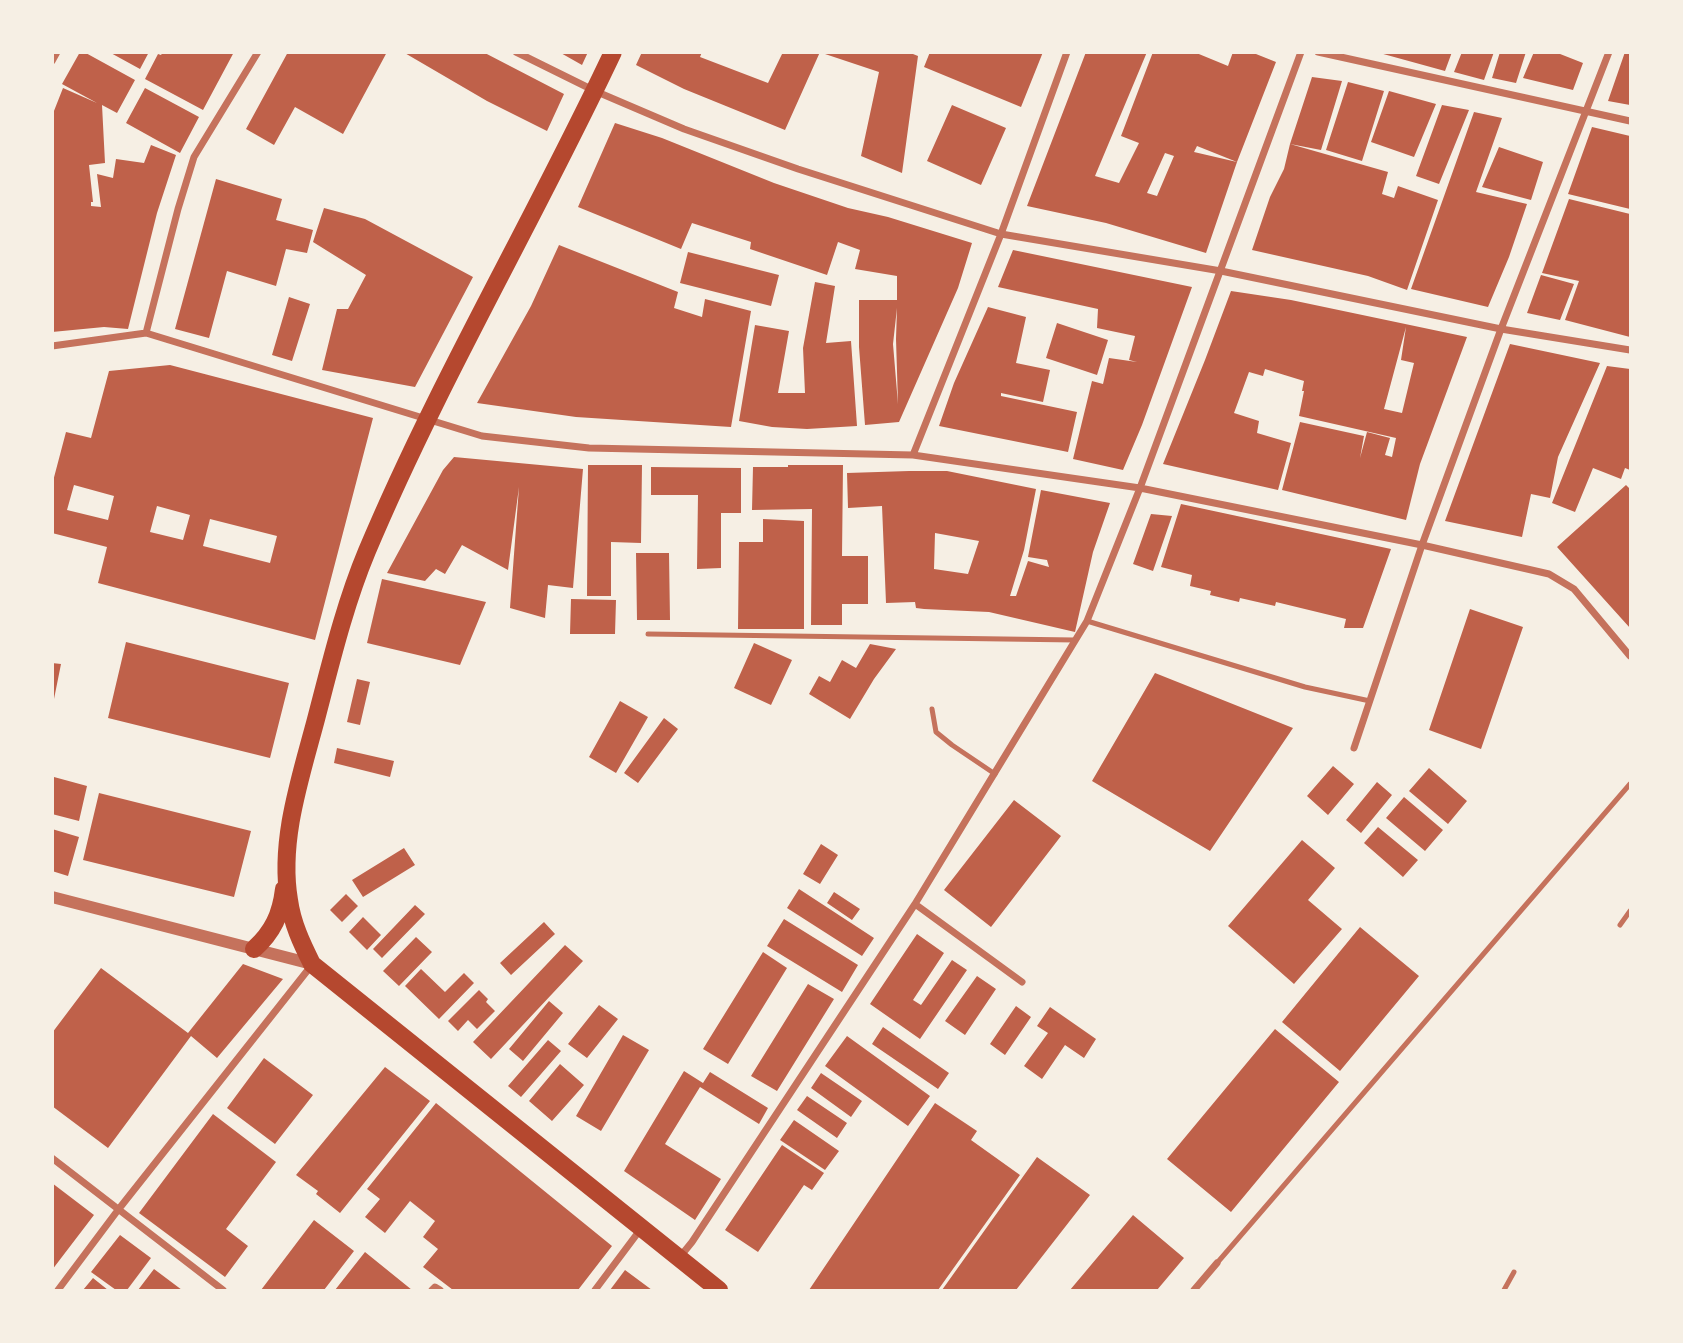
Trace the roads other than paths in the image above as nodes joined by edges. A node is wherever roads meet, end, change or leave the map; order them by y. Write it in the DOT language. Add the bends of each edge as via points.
graph roads {
  1 [pos="57,52"];
  2 [pos="258,52"];
  3 [pos="516,52"];
  4 [pos="613,52"];
  5 [pos="1067,52"];
  6 [pos="1301,52"];
  7 [pos="1318,52"];
  8 [pos="1609,52"];
  9 [pos="52,61"];
  10 [pos="595,92"];
  11 [pos="1586,112"];
  12 [pos="1630,121"];
  13 [pos="1001,234"];
  14 [pos="1221,271"];
  15 [pos="1501,329"];
  16 [pos="146,333"];
  17 [pos="52,346"];
  18 [pos="1630,350"];
  19 [pos="428,420"];
  20 [pos="913,455"];
  21 [pos="1140,488"];
  22 [pos="1422,545"];
  23 [pos="1087,621"];
  24 [pos="648,634"];
  25 [pos="1075,640"];
  26 [pos="1630,656"];
  27 [pos="1370,701"];
  28 [pos="932,709"];
  29 [pos="1354,748"];
  30 [pos="995,774"];
  31 [pos="1630,784"];
  32 [pos="287,872"];
  33 [pos="52,897"];
  34 [pos="915,904"];
  35 [pos="1630,911"];
  36 [pos="1620,925"];
  37 [pos="254,949"];
  38 [pos="312,964"];
  39 [pos="1022,982"];
  40 [pos="52,1158"];
  41 [pos="118,1210"];
  42 [pos="641,1229"];
  43 [pos="678,1259"];
  44 [pos="1217,1263"];
  45 [pos="1514,1272"];
  46 [pos="58,1290"];
  47 [pos="223,1290"];
  48 [pos="595,1290"];
  49 [pos="719,1290"];
  50 [pos="1194,1290"];
  51 [pos="1504,1290"];
  1 -- 9 [label="street"];
  2 -- 16 [label="street" via="194,157"];
  3 -- 10 [label="street"];
  4 -- 10 [label="main road"];
  5 -- 13 [label="street"];
  6 -- 14 [label="street"];
  7 -- 11 [label="street"];
  8 -- 11 [label="street"];
  10 -- 13 [label="street" via="798,169"];
  10 -- 19 [label="main road"];
  11 -- 12 [label="street"];
  11 -- 15 [label="street"];
  13 -- 14 [label="street"];
  13 -- 20 [label="street"];
  14 -- 15 [label="street"];
  14 -- 21 [label="street"];
  15 -- 18 [label="street"];
  15 -- 22 [label="street"];
  16 -- 17 [label="street"];
  16 -- 19 [label="street"];
  19 -- 20 [label="street" via="482,436 589,449"];
  19 -- 32 [label="main road" via="351,594 305,757"];
  20 -- 21 [label="street"];
  21 -- 22 [label="street"];
  21 -- 23 [label="street"];
  22 -- 26 [label="street" via="1558,578 1574,589"];
  22 -- 27 [label="street"];
  23 -- 25 [label="street"];
  23 -- 27 [label="lane" via="1305,687"];
  24 -- 25 [label="lane"];
  25 -- 30 [label="street"];
  27 -- 29 [label="street"];
  28 -- 30 [label="lane" via="936,732"];
  30 -- 34 [label="street"];
  31 -- 44 [label="lane"];
  32 -- 37 [label="main road" via="273,928"];
  32 -- 38 [label="main road" via="292,915"];
  33 -- 37 [label="street"];
  34 -- 39 [label="street"];
  34 -- 43 [label="street"];
  35 -- 36 [label="lane"];
  37 -- 38 [label="street"];
  38 -- 41 [label="street"];
  38 -- 42 [label="main road"];
  40 -- 41 [label="street"];
  41 -- 46 [label="street"];
  41 -- 47 [label="street"];
  42 -- 43 [label="main road"];
  42 -- 48 [label="street"];
  43 -- 49 [label="main road"];
  44 -- 50 [label="street"];
  45 -- 51 [label="lane"];
}
